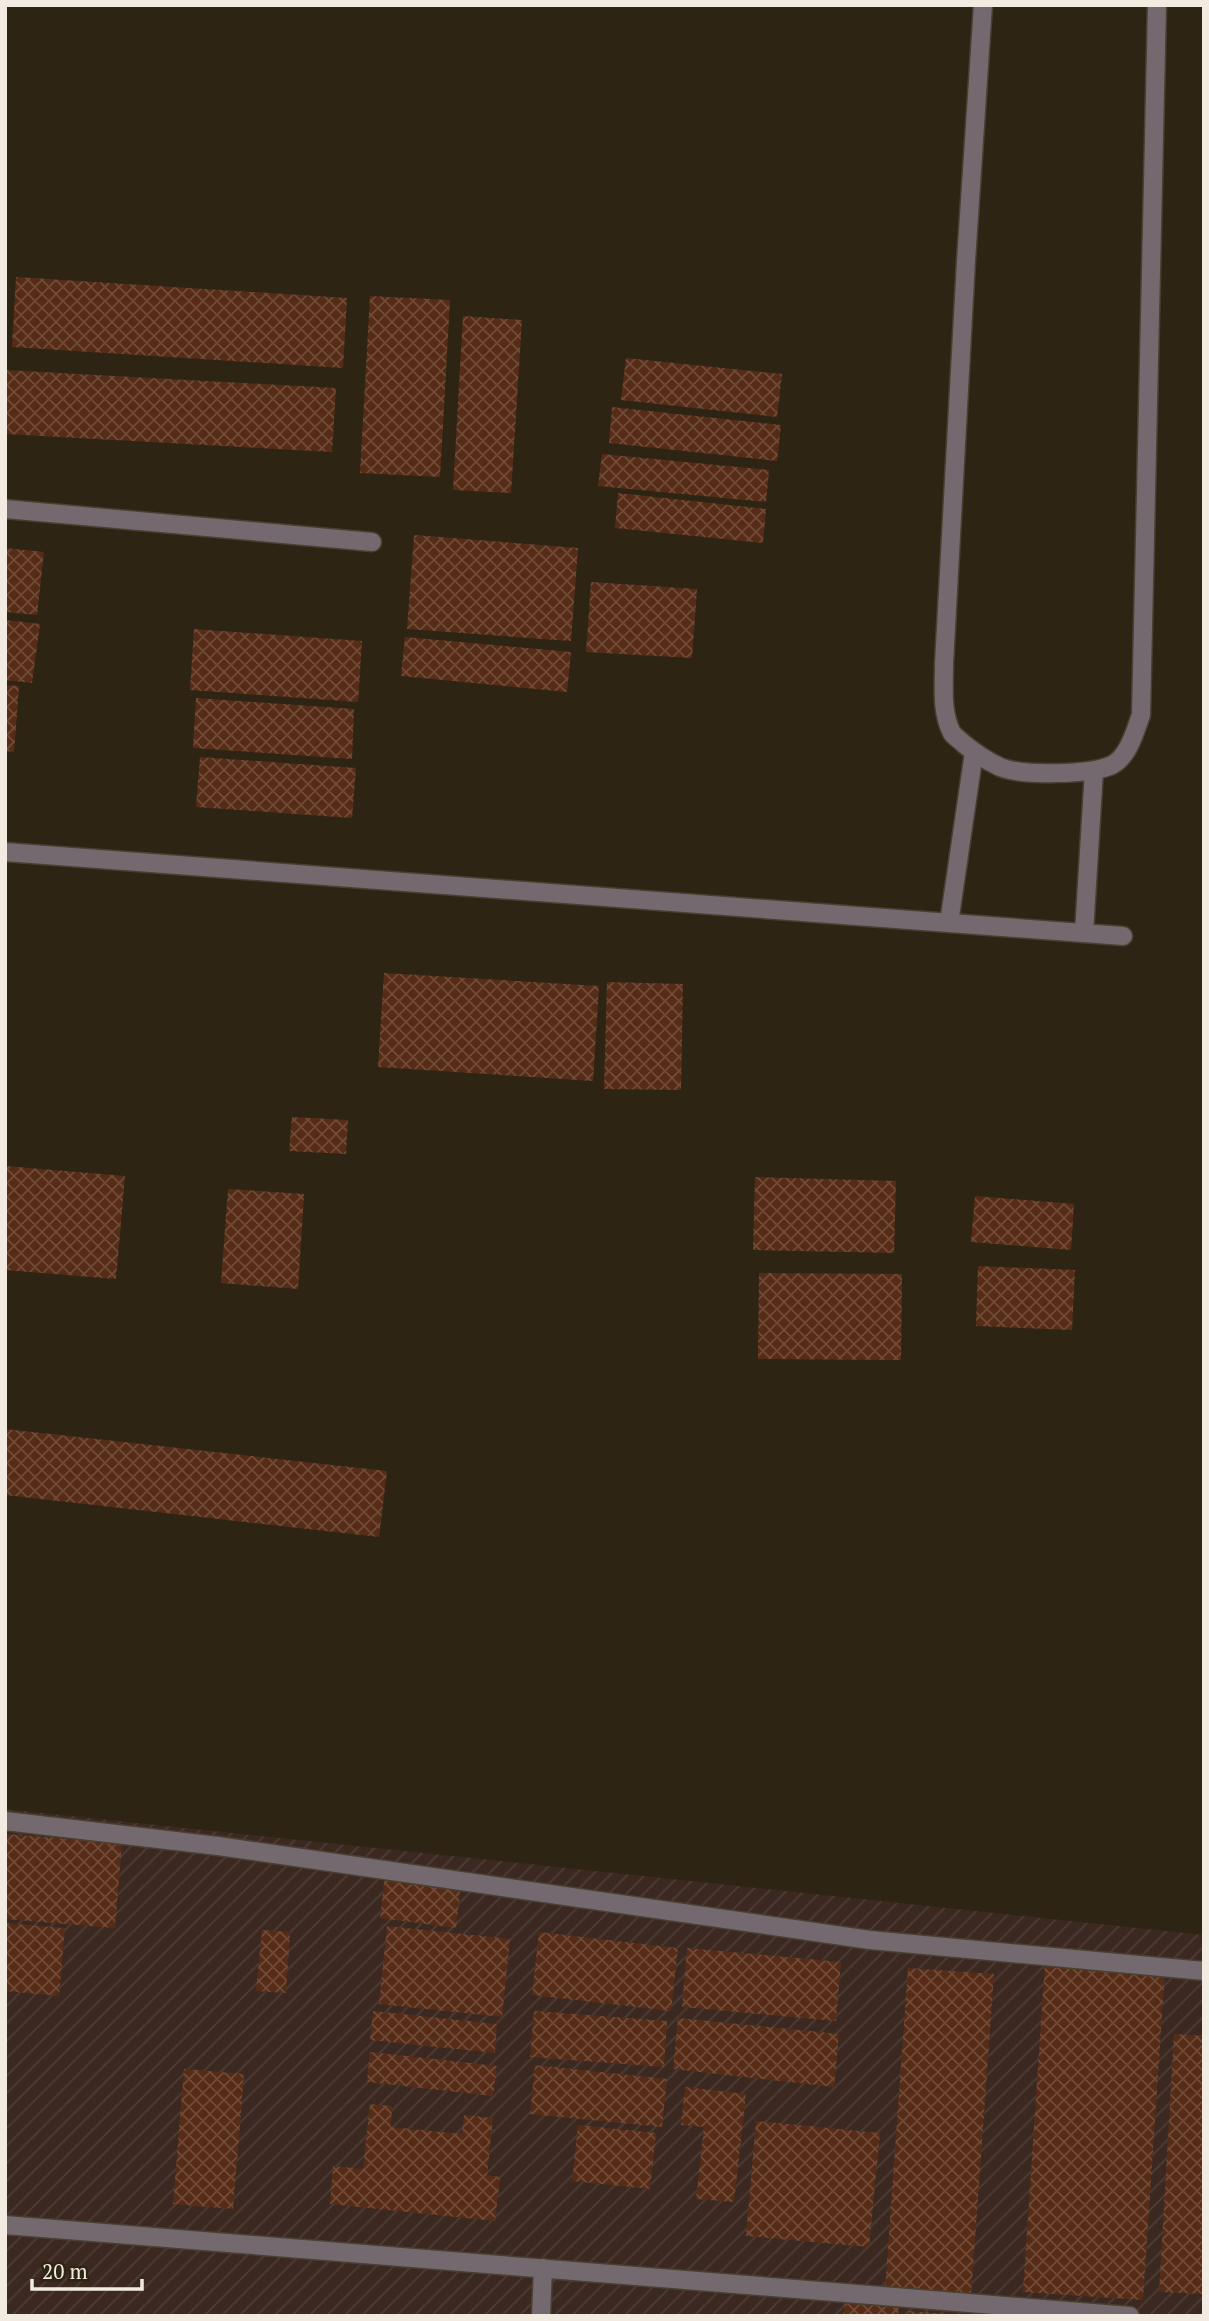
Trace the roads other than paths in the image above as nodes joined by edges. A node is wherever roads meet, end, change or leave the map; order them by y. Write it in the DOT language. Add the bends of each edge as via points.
graph roads {
  1 [pos="983,5"];
  2 [pos="1157,5"];
  3 [pos="5,509"];
  4 [pos="372,542"];
  5 [pos="974,752"];
  6 [pos="1094,770"];
  7 [pos="5,852"];
  8 [pos="949,923"];
  9 [pos="1084,933"];
  10 [pos="1124,936"];
  11 [pos="5,1821"];
  12 [pos="1204,1971"];
  13 [pos="5,2225"];
  14 [pos="543,2268"];
  15 [pos="541,2316"];
  16 [pos="1130,2316"];
  1 -- 5 [label="lane" via="944,664 944,712 953,735"];
  2 -- 6 [label="lane" via="1141,715 1130,744 1114,764"];
  3 -- 4 [label="lane"];
  5 -- 6 [label="lane" via="1002,768"];
  5 -- 8 [label="lane"];
  6 -- 9 [label="lane"];
  7 -- 8 [label="lane"];
  8 -- 9 [label="lane"];
  9 -- 10 [label="lane"];
  11 -- 12 [label="lane" via="218,1846 870,1940"];
  13 -- 14 [label="lane"];
  14 -- 15 [label="lane"];
  14 -- 16 [label="lane"];
}
